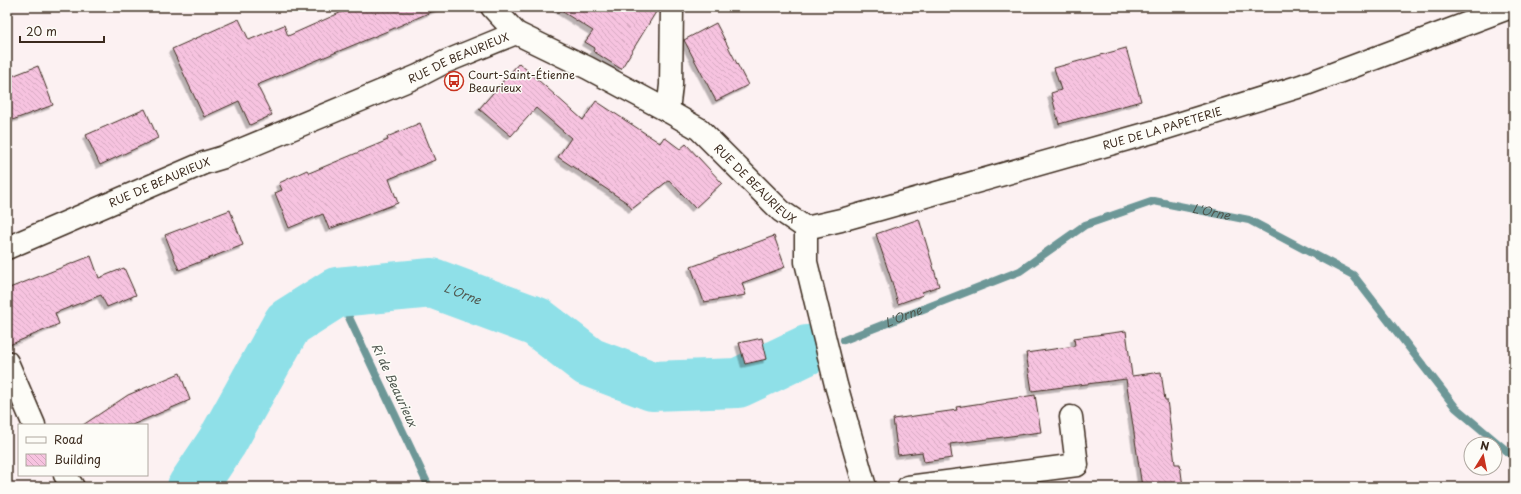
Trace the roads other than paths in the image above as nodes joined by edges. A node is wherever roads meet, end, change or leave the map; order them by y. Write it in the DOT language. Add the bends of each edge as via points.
graph roads {
  1 [pos="492,7"];
  2 [pos="672,7"];
  3 [pos="1511,7"];
  4 [pos="516,33"];
  5 [pos="668,111"];
  6 [pos="806,228"];
  7 [pos="7,248"];
  8 [pos="7,362"];
  9 [pos="1071,418"];
  10 [pos="34,424"];
  11 [pos="66,476"];
  12 [pos="73,487"];
  13 [pos="865,487"];
  14 [pos="908,487"];
  1 -- 4 [label="street"];
  2 -- 5 [label="street"];
  3 -- 6 [label="street, RUE DE LA PAPETERIE" via="1293,89 1149,133"];
  4 -- 5 [label="street, RUE DE BEAURIEUX"];
  4 -- 7 [label="street, RUE DE BEAURIEUX"];
  5 -- 6 [label="street, RUE DE BEAURIEUX" via="699,129 781,211"];
  6 -- 13 [label="street, RUE DE BEAURIEUX" via="806,262 830,362"];
  8 -- 10 [label="street"];
  9 -- 14 [label="street" via="1076,465"];
  11 -- 12 [label="street"];
}
